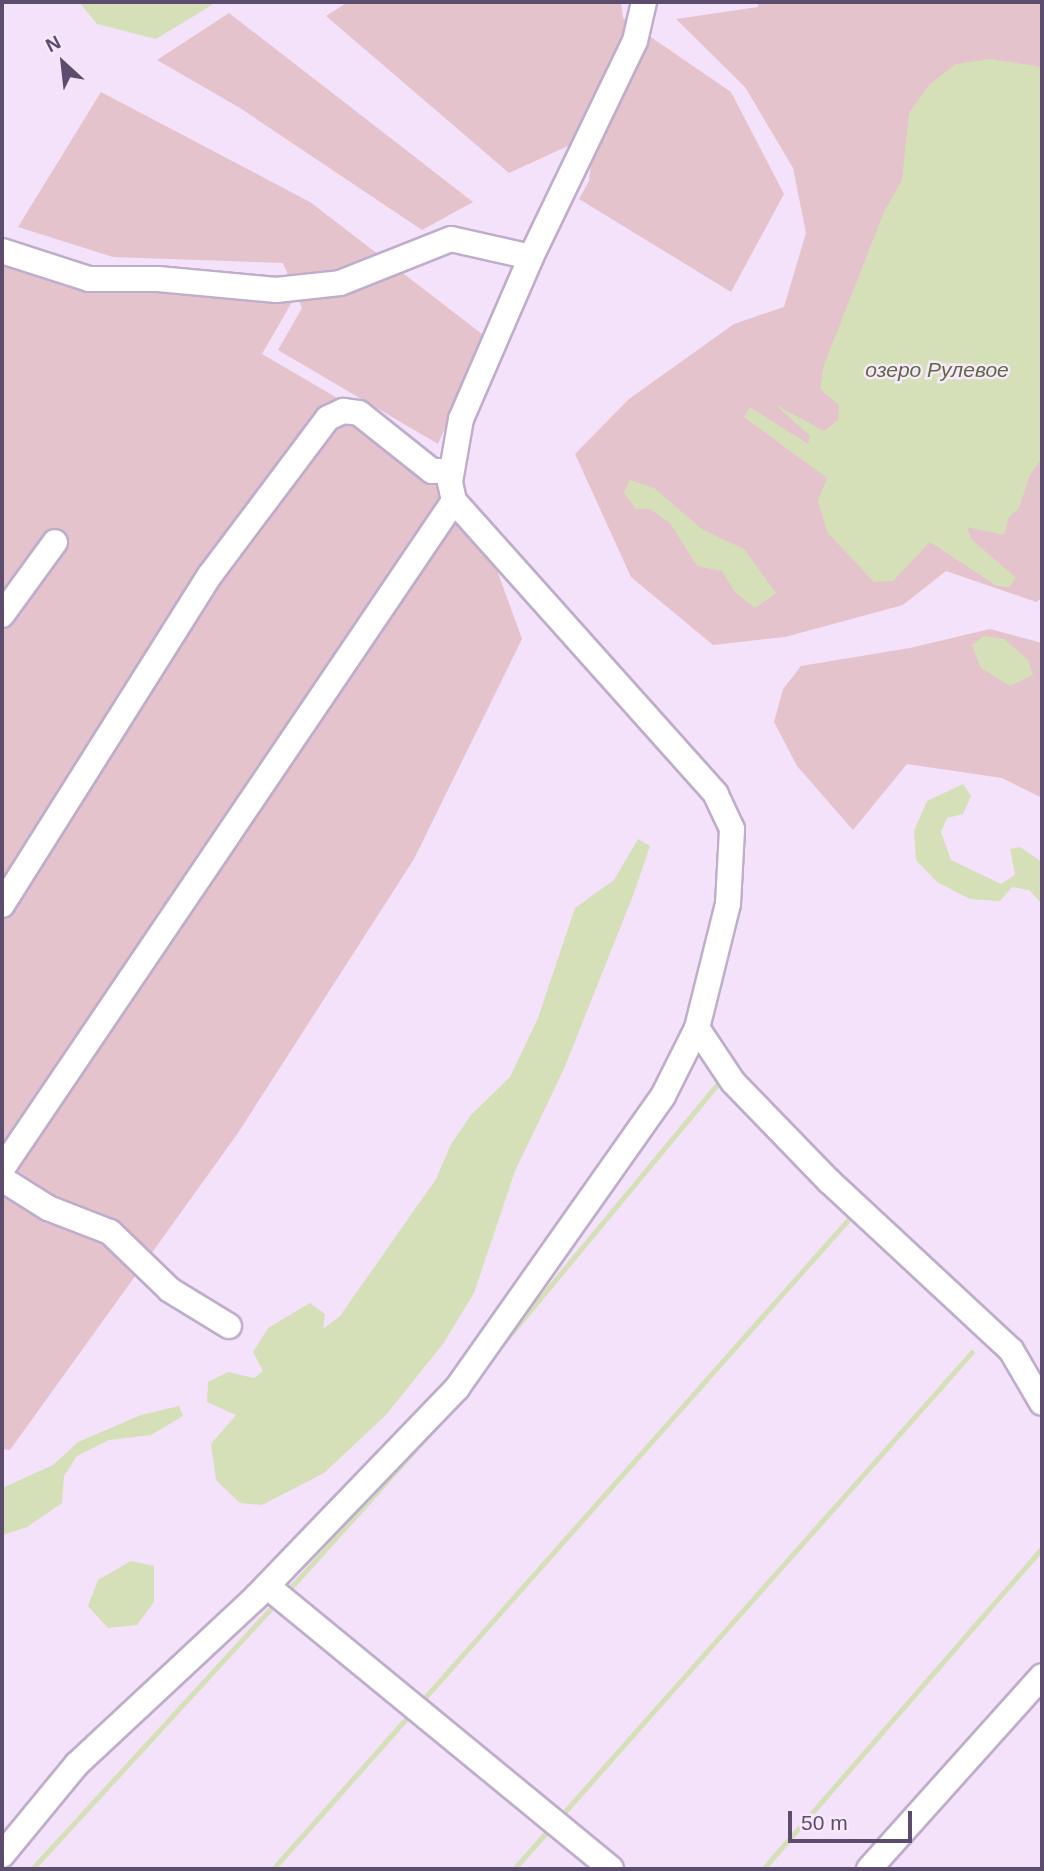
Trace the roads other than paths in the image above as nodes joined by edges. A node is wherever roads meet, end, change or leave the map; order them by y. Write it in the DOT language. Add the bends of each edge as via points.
graph roads {
  1 [pos="644,2"];
  2 [pos="2,251"];
  3 [pos="531,257"];
  4 [pos="451,471"];
  5 [pos="454,501"];
  6 [pos="55,542"];
  7 [pos="2,615"];
  8 [pos="2,905"];
  9 [pos="697,1028"];
  10 [pos="2,1170"];
  11 [pos="2,1180"];
  12 [pos="229,1325"];
  13 [pos="1042,1403"];
  14 [pos="267,1586"];
  15 [pos="1042,1676"];
  16 [pos="2,1855"];
  17 [pos="611,1869"];
  18 [pos="869,1869"];
  1 -- 3 [label="street" via="635,41"];
  2 -- 3 [label="street" via="89,279 158,279 276,290 340,283 451,239"];
  3 -- 4 [label="street" via="461,419"];
  4 -- 5 [label="street"];
  4 -- 8 [label="street" via="432,471 359,413 343,411 328,418 210,575"];
  5 -- 9 [label="street" via="716,794 732,829 728,904"];
  5 -- 10 [label="street"];
  6 -- 7 [label="street"];
  9 -- 13 [label="street" via="743,1092 831,1182 1011,1350"];
  9 -- 14 [label="street" via="663,1096 457,1388"];
  11 -- 12 [label="street" via="48,1208 110,1232 170,1290"];
  14 -- 16 [label="street" via="77,1764"];
  14 -- 17 [label="street"];
  15 -- 18 [label="street"];
}
